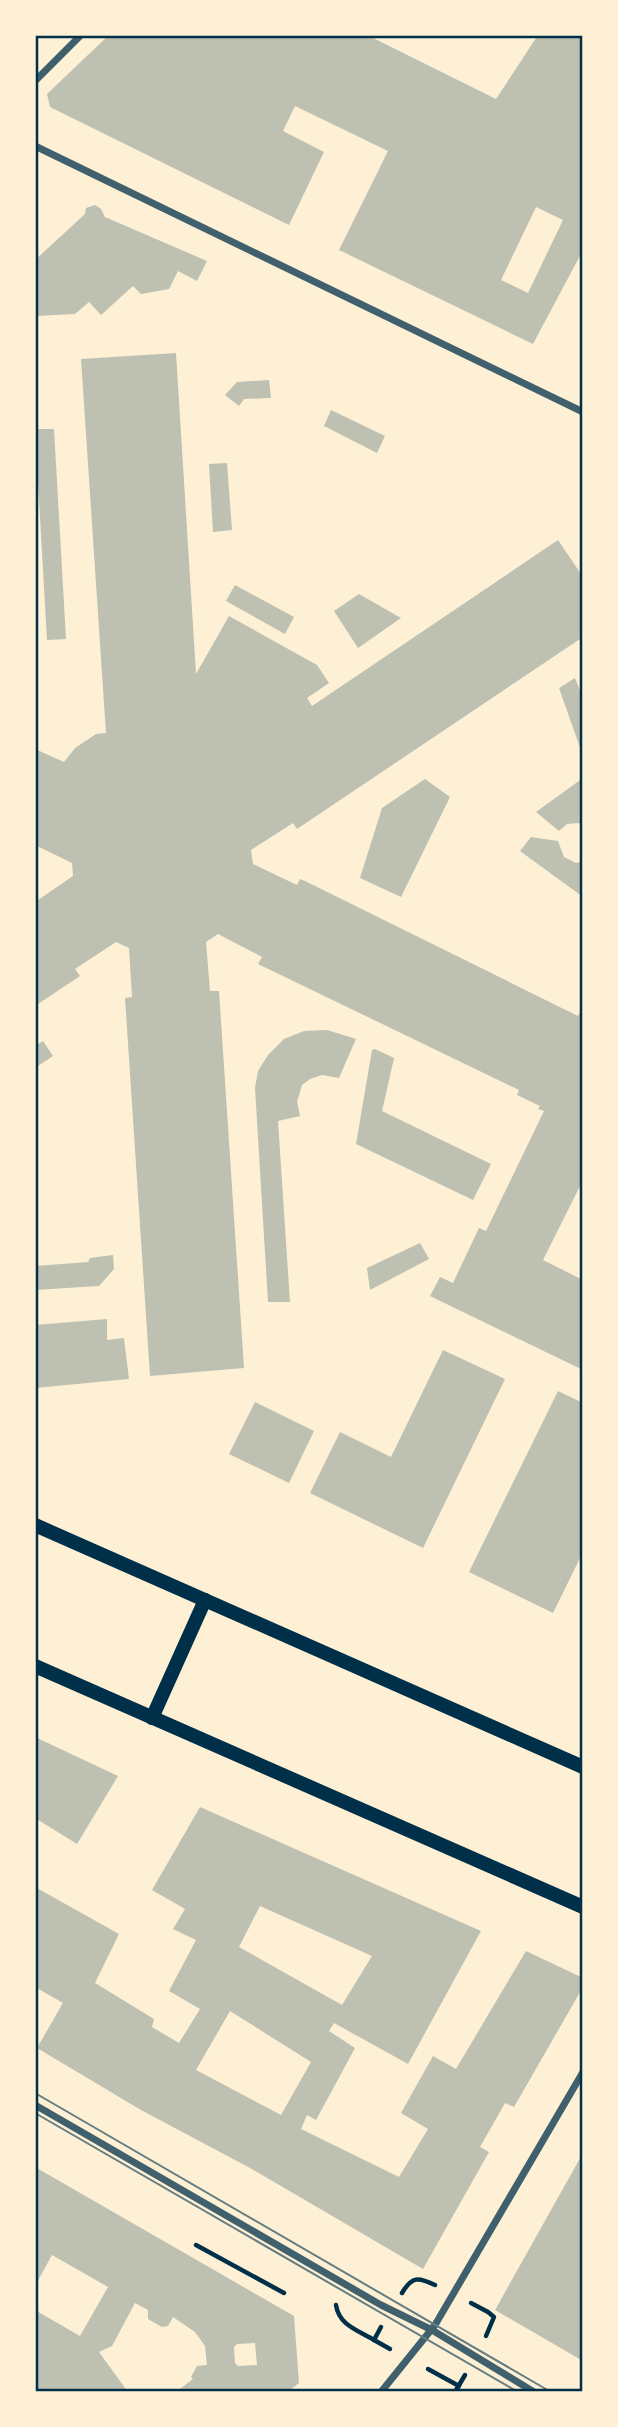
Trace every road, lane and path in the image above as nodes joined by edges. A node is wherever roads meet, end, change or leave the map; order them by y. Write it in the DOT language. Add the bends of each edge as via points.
graph roads {
  1 [pos="81,35"];
  2 [pos="35,81"];
  3 [pos="35,146"];
  4 [pos="583,412"];
  5 [pos="35,1525"];
  6 [pos="205,1600"];
  7 [pos="35,1666"];
  8 [pos="152,1718"];
  9 [pos="583,1767"];
  10 [pos="583,1908"];
  11 [pos="583,2072"];
  12 [pos="35,2105"];
  13 [pos="196,2245"];
  14 [pos="427,2282"];
  15 [pos="408,2283"];
  16 [pos="284,2293"];
  17 [pos="488,2312"];
  18 [pos="491,2326"];
  19 [pos="432,2330"];
  20 [pos="459,2386"];
  21 [pos="382,2392"];
  22 [pos="455,2392"];
  23 [pos="534,2392"];
  1 -- 2 [label="street"];
  3 -- 4 [label="street"];
  5 -- 6 [label="main road"];
  6 -- 8 [label="main road"];
  6 -- 9 [label="main road"];
  7 -- 8 [label="main road"];
  8 -- 10 [label="main road"];
  11 -- 19 [label="street"];
  12 -- 19 [label="street"];
  13 -- 16 [label="path"];
  14 -- 15 [label="path"];
  17 -- 18 [label="path" via="494,2317"];
  19 -- 21 [label="street"];
  19 -- 23 [label="street"];
  20 -- 22 [label="path"];
}
